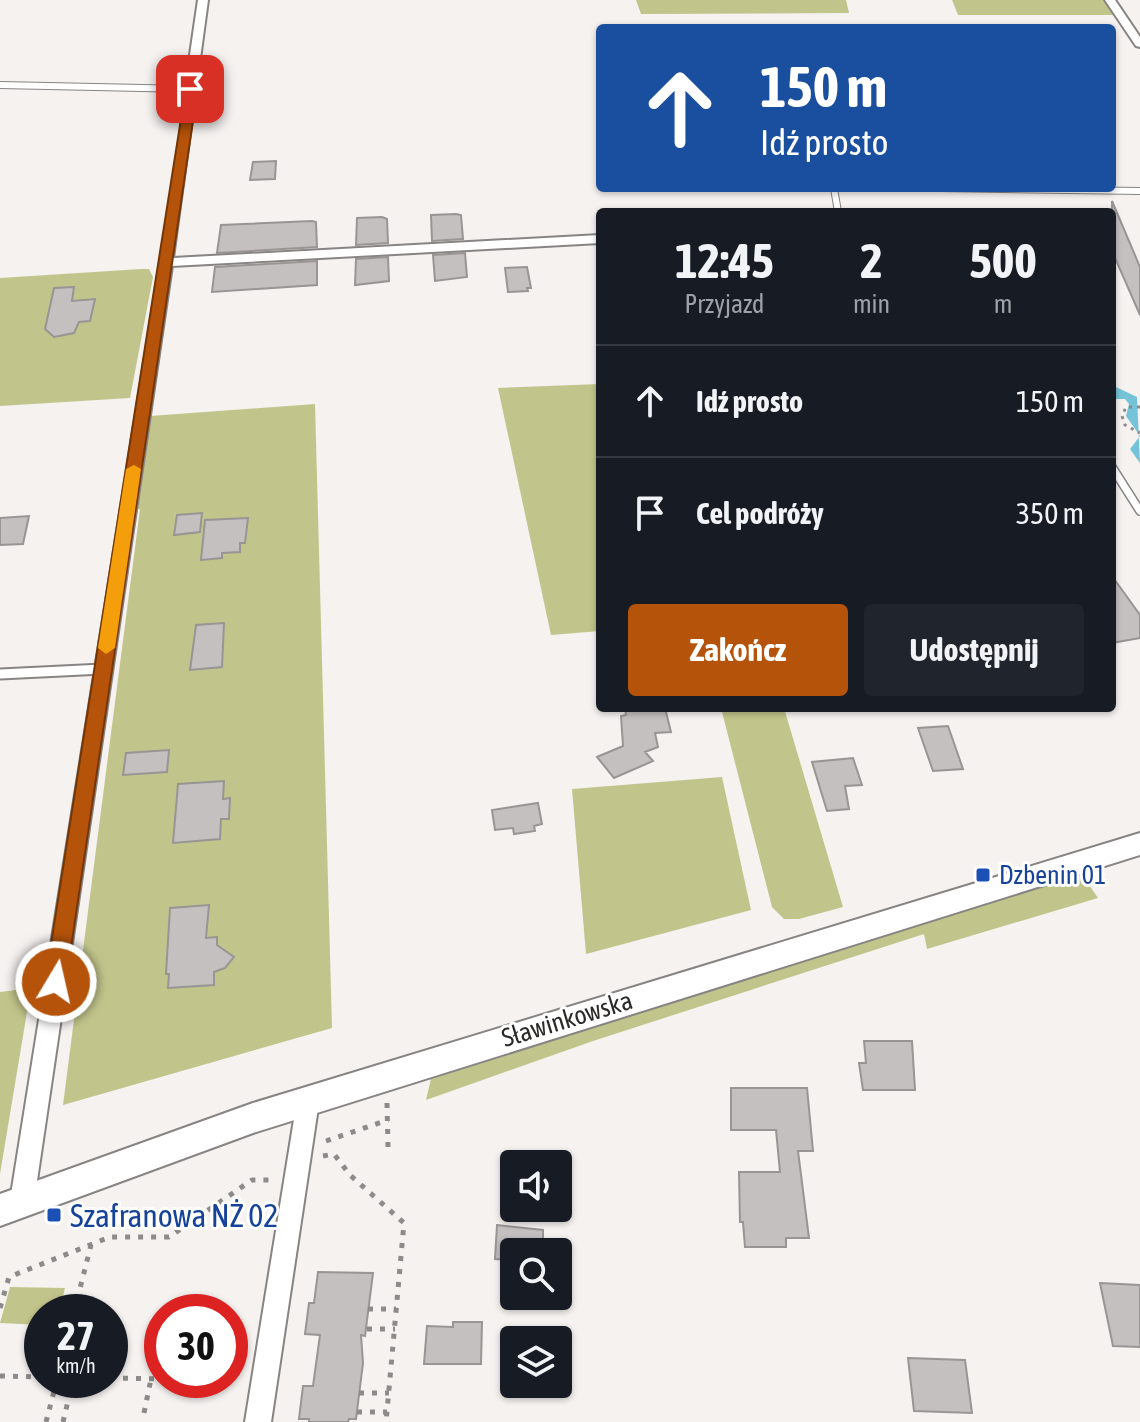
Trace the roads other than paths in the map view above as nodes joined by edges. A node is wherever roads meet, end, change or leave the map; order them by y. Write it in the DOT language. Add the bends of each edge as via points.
graph roads {
  1 [pos="203,0"];
  2 [pos="1110,0"];
  3 [pos="1140,44"];
  4 [pos="0,85"];
  5 [pos="190,89"];
  6 [pos="1116,191"];
  7 [pos="1140,191"];
  8 [pos="596,239"];
  9 [pos="165,264"];
  10 [pos="1116,473"];
  11 [pos="1140,511"];
  12 [pos="103,669"];
  13 [pos="0,674"];
  14 [pos="1140,844"];
  15 [pos="308,1101"];
  16 [pos="11,1205"];
  17 [pos="258,1422"];
  1 -- 5 [label="street"];
  2 -- 3 [label="street"];
  4 -- 5 [label="lane"];
  5 -- 9 [label="street"];
  6 -- 7 [label="lane"];
  8 -- 9 [label="street"];
  9 -- 12 [label="street"];
  10 -- 11 [label="lane"];
  12 -- 13 [label="lane"];
  12 -- 16 [label="street"];
  14 -- 15 [label="street, Sławinkowska"];
  15 -- 16 [label="street, Sławinkowska"];
  15 -- 17 [label="street"];
}
